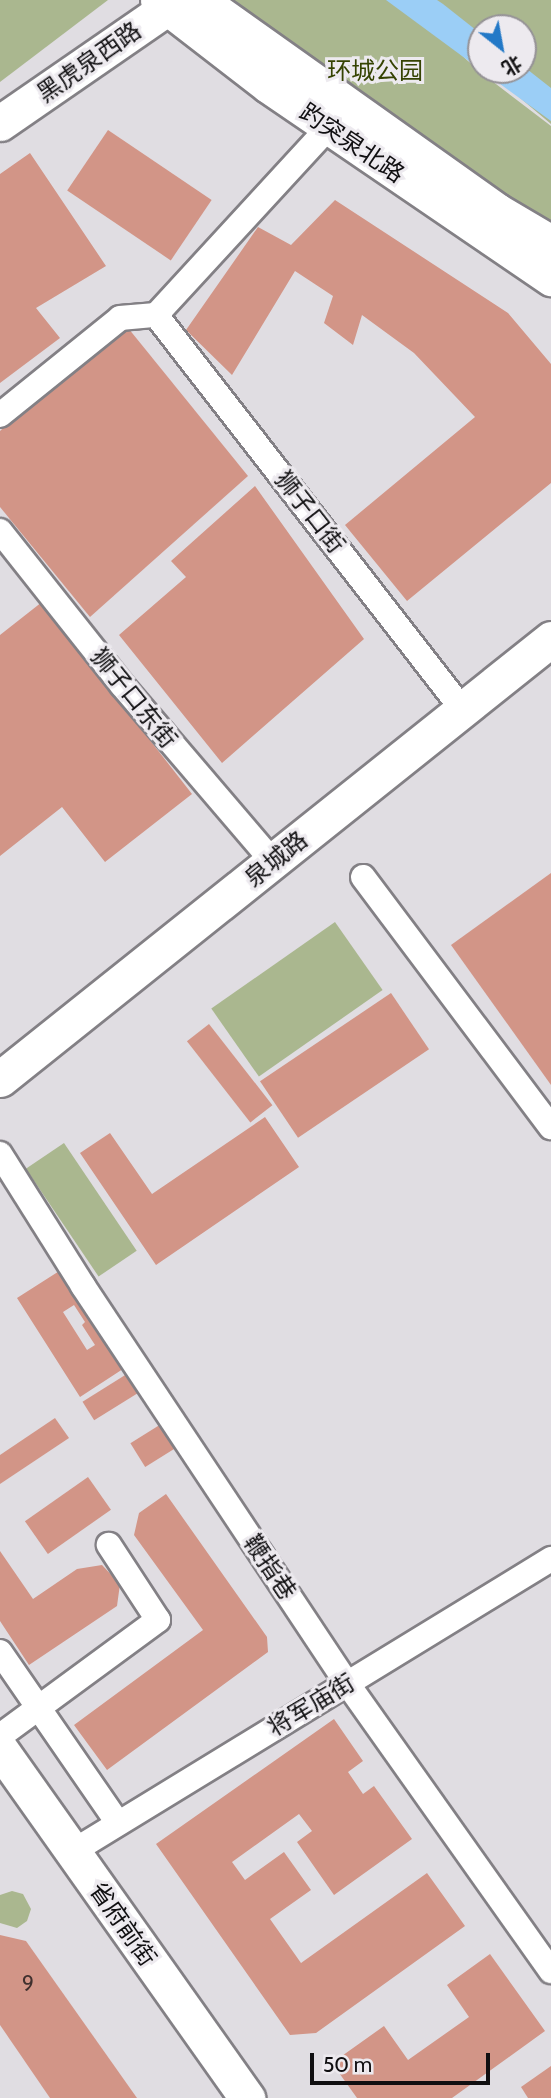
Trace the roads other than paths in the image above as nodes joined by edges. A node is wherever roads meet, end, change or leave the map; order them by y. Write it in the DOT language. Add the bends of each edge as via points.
graph roads {
  1 [pos="176,2"];
  2 [pos="0,123"];
  3 [pos="330,127"];
  4 [pos="551,243"];
  5 [pos="551,278"];
  6 [pos="156,315"];
  7 [pos="0,415"];
  8 [pos="0,531"];
  9 [pos="551,639"];
  10 [pos="463,710"];
  11 [pos="273,862"];
  12 [pos="363,877"];
  13 [pos="0,1079"];
  14 [pos="551,1127"];
  15 [pos="0,1154"];
  16 [pos="109,1545"];
  17 [pos="551,1559"];
  18 [pos="0,1652"];
  19 [pos="347,1683"];
  20 [pos="38,1707"];
  21 [pos="0,1736"];
  22 [pos="0,1749"];
  23 [pos="118,1823"];
  24 [pos="72,1852"];
  25 [pos="551,1971"];
  26 [pos="247,2098"];
  1 -- 2 [label="main road, 黑虎泉西路"];
  1 -- 3 [label="main road, 趵突泉北路" via="268,85"];
  1 -- 4 [label="main road, 趵突泉北路"];
  3 -- 5 [label="main road, 趵突泉北路"];
  3 -- 6 [label="street"];
  6 -- 7 [label="street" via="120,317"];
  6 -- 10 [label="street, 狮子口街"];
  8 -- 11 [label="street, 狮子口东街" via="122,685"];
  9 -- 10 [label="main road, 泉城路"];
  10 -- 11 [label="main road, 泉城路"];
  11 -- 13 [label="main road, 泉城路"];
  12 -- 14 [label="street"];
  15 -- 19 [label="street, 鞭指巷"];
  16 -- 20 [label="street" via="158,1620"];
  17 -- 19 [label="street, 将军庙街"];
  18 -- 20 [label="street"];
  19 -- 23 [label="street, 将军庙街"];
  19 -- 25 [label="street, 鞭指巷"];
  20 -- 21 [label="street"];
  20 -- 23 [label="street"];
  22 -- 24 [label="main road, 省府前街"];
  23 -- 24 [label="street, 将军庙街"];
  24 -- 26 [label="main road, 省府前街"];
}
